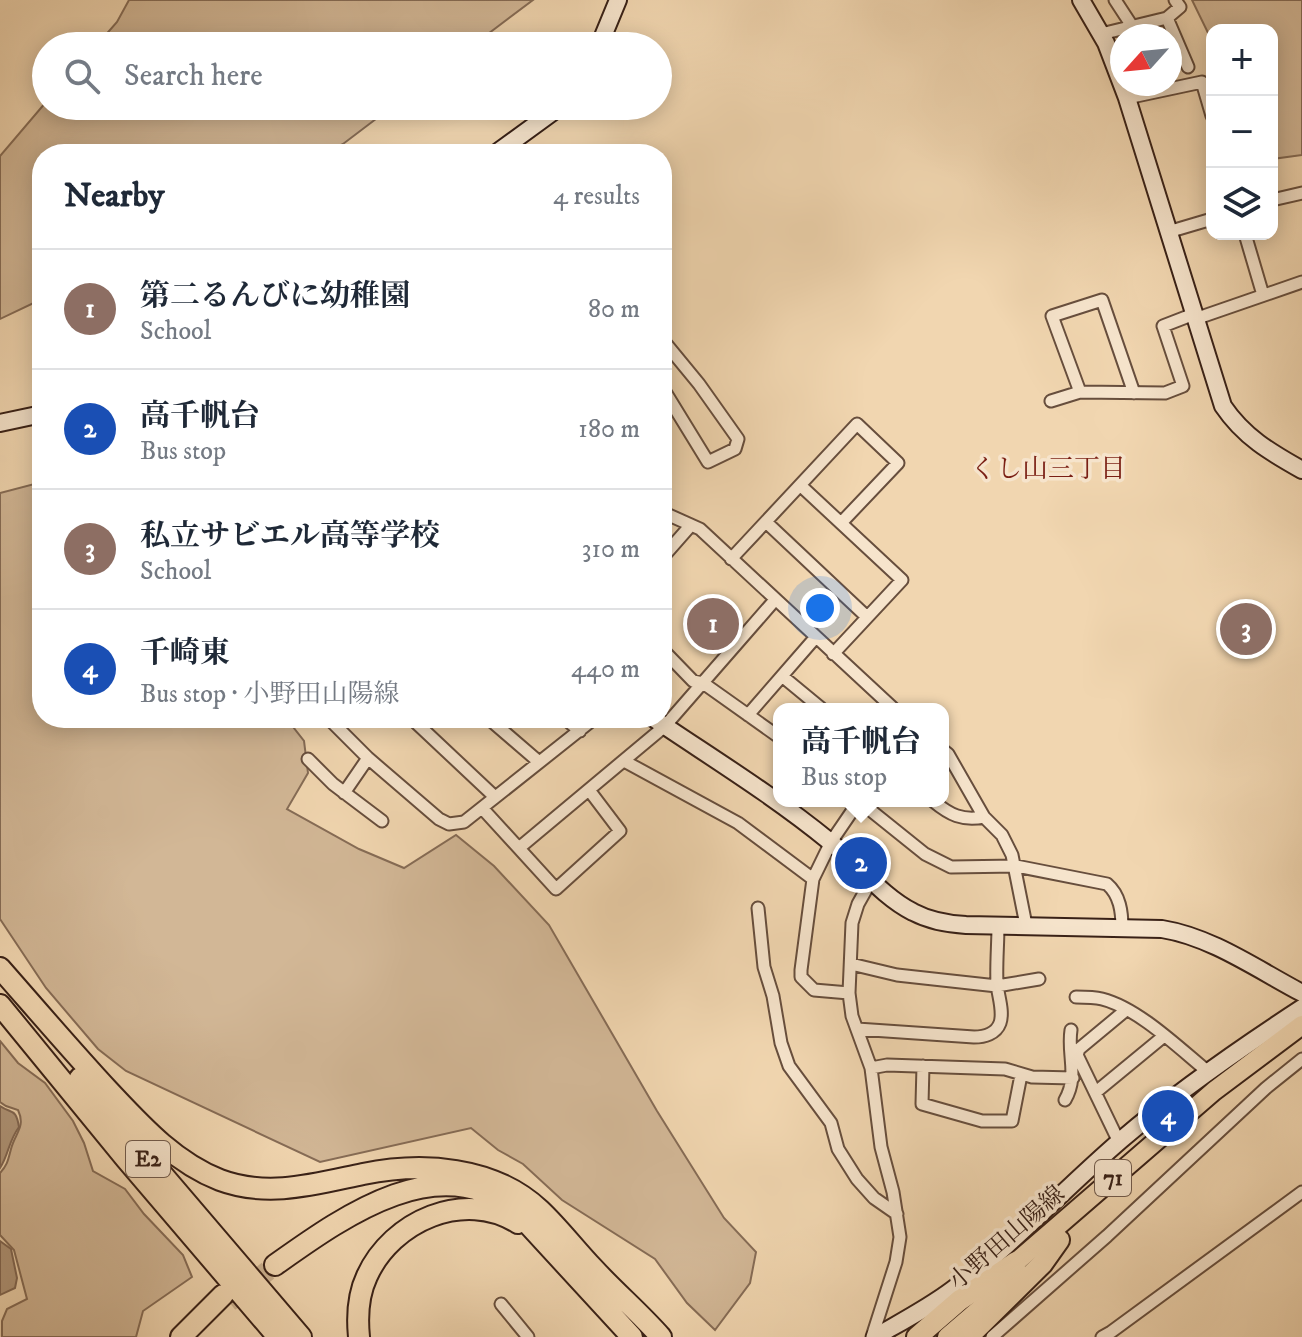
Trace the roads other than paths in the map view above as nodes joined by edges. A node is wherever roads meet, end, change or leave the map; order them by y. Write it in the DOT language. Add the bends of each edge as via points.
graph roads {
  1 [pos="618,0"];
  2 [pos="1081,0"];
  3 [pos="1115,0"];
  4 [pos="1175,0"];
  5 [pos="1167,18"];
  6 [pos="1131,24"];
  7 [pos="1141,24"];
  8 [pos="605,32"];
  9 [pos="1110,32"];
  10 [pos="1101,34"];
  11 [pos="1188,67"];
  12 [pos="1206,96"];
  13 [pos="1127,98"];
  14 [pos="542,120"];
  15 [pos="509,144"];
  16 [pos="1302,193"];
  17 [pos="1278,198"];
  18 [pos="1206,221"];
  19 [pos="1168,232"];
  20 [pos="1247,240"];
  21 [pos="1302,282"];
  22 [pos="1263,295"];
  23 [pos="1195,317"];
  24 [pos="672,354"];
  25 [pos="1080,392"];
  26 [pos="1134,393"];
  27 [pos="1051,401"];
  28 [pos="672,403"];
  29 [pos="32,416"];
  30 [pos="0,423"];
  31 [pos="1302,470"];
  32 [pos="800,485"];
  33 [pos="672,516"];
  34 [pos="766,522"];
  35 [pos="841,523"];
  36 [pos="691,525"];
  37 [pos="672,547"];
  38 [pos="731,559"];
  39 [pos="774,601"];
  40 [pos="867,617"];
  41 [pos="815,638"];
  42 [pos="833,654"];
  43 [pos="672,659"];
  44 [pos="782,676"];
  45 [pos="703,683"];
  46 [pos="815,703"];
  47 [pos="887,703"];
  48 [pos="672,710"];
  49 [pos="748,715"];
  50 [pos="338,728"];
  51 [pos="422,728"];
  52 [pos="500,728"];
  53 [pos="576,728"];
  54 [pos="583,728"];
  55 [pos="654,728"];
  56 [pos="668,728"];
  57 [pos="580,731"];
  58 [pos="773,733"];
  59 [pos="949,756"];
  60 [pos="368,758"];
  61 [pos="308,759"];
  62 [pos="624,761"];
  63 [pos="539,762"];
  64 [pos="589,790"];
  65 [pos="344,793"];
  66 [pos="495,797"];
  67 [pos="773,802"];
  68 [pos="781,807"];
  69 [pos="855,807"];
  70 [pos="867,807"];
  71 [pos="943,807"];
  72 [pos="482,808"];
  73 [pos="984,817"];
  74 [pos="382,821"];
  75 [pos="831,842"];
  76 [pos="519,848"];
  77 [pos="1016,866"];
  78 [pos="813,879"];
  79 [pos="872,879"];
  80 [pos="758,908"];
  81 [pos="998,925"];
  82 [pos="1026,925"];
  83 [pos="1122,928"];
  84 [pos="851,964"];
  85 [pos="0,968"];
  86 [pos="0,978"];
  87 [pos="1039,979"];
  88 [pos="997,986"];
  89 [pos="849,993"];
  90 [pos="1302,993"];
  91 [pos="1076,997"];
  92 [pos="0,1005"];
  93 [pos="1302,1008"];
  94 [pos="1126,1010"];
  95 [pos="1302,1025"];
  96 [pos="857,1029"];
  97 [pos="1071,1030"];
  98 [pos="1164,1036"];
  99 [pos="1302,1038"];
  100 [pos="1302,1059"];
  101 [pos="923,1066"];
  102 [pos="871,1068"];
  103 [pos="1207,1071"];
  104 [pos="1021,1075"];
  105 [pos="1073,1078"];
  106 [pos="1096,1092"];
  107 [pos="1065,1100"];
  108 [pos="1119,1142"];
  109 [pos="1302,1192"];
  110 [pos="1051,1203"];
  111 [pos="897,1214"];
  112 [pos="1065,1219"];
  113 [pos="538,1236"];
  114 [pos="1059,1240"];
  115 [pos="568,1242"];
  116 [pos="204,1250"];
  117 [pos="1016,1262"];
  118 [pos="501,1304"];
  119 [pos="638,1310"];
  120 [pos="615,1319"];
  121 [pos="181,1337"];
  122 [pos="193,1337"];
  123 [pos="267,1337"];
  124 [pos="278,1337"];
  125 [pos="301,1337"];
  126 [pos="359,1337"];
  127 [pos="528,1337"];
  128 [pos="632,1337"];
  129 [pos="638,1337"];
  130 [pos="661,1337"];
  131 [pos="676,1337"];
  132 [pos="873,1337"];
  133 [pos="917,1337"];
  134 [pos="929,1337"];
  135 [pos="947,1337"];
  136 [pos="968,1337"];
  137 [pos="992,1337"];
  138 [pos="1102,1337"];
  1 -- 8 [label="street"];
  2 -- 10 [label="street"];
  3 -- 6 [label="street"];
  4 -- 5 [label="street" via="1180,7"];
  5 -- 7 [label="street"];
  5 -- 11 [label="street"];
  9 -- 10 [label="street"];
  10 -- 13 [label="street"];
  12 -- 13 [label="street" via="1202,82"];
  13 -- 19 [label="street"];
  14 -- 15 [label="street"];
  16 -- 17 [label="street"];
  18 -- 19 [label="street"];
  19 -- 23 [label="street"];
  20 -- 22 [label="street"];
  21 -- 22 [label="street"];
  22 -- 23 [label="street"];
  23 -- 26 [label="street" via="1163,326 1183,386 1165,393"];
  23 -- 31 [label="street" via="1215,386 1234,422 1257,444"];
  24 -- 28 [label="street" via="738,439 735,449 708,462"];
  25 -- 26 [label="street"];
  25 -- 26 [label="street" via="1052,316 1102,300"];
  25 -- 27 [label="street"];
  29 -- 30 [label="street"];
  32 -- 34 [label="street"];
  32 -- 35 [label="street"];
  32 -- 35 [label="street" via="857,424 898,463"];
  33 -- 36 [label="street"];
  34 -- 38 [label="street"];
  34 -- 40 [label="street"];
  35 -- 40 [label="street" via="902,580"];
  36 -- 37 [label="street"];
  36 -- 38 [label="street"];
  38 -- 39 [label="street"];
  39 -- 41 [label="street"];
  39 -- 45 [label="street"];
  40 -- 42 [label="street"];
  41 -- 42 [label="street"];
  41 -- 44 [label="street"];
  42 -- 47 [label="street"];
  43 -- 45 [label="street" via="693,681"];
  44 -- 46 [label="street"];
  44 -- 49 [label="street"];
  45 -- 48 [label="street"];
  45 -- 49 [label="street"];
  49 -- 58 [label="street"];
  50 -- 60 [label="street"];
  51 -- 66 [label="street"];
  52 -- 63 [label="street"];
  53 -- 57 [label="street"];
  54 -- 57 [label="street"];
  55 -- 62 [label="street"];
  56 -- 67 [label="street"];
  57 -- 63 [label="street"];
  59 -- 73 [label="street"];
  60 -- 65 [label="street"];
  60 -- 72 [label="street" via="449,824 464,822"];
  61 -- 65 [label="street"];
  62 -- 64 [label="street"];
  62 -- 78 [label="street" via="738,823"];
  63 -- 66 [label="street"];
  64 -- 76 [label="street"];
  64 -- 76 [label="street" via="620,831 556,889"];
  65 -- 74 [label="street"];
  66 -- 72 [label="street"];
  68 -- 75 [label="street"];
  69 -- 75 [label="street"];
  70 -- 77 [label="street" via="939,863"];
  71 -- 73 [label="street" via="960,818"];
  72 -- 76 [label="street"];
  73 -- 77 [label="street" via="1002,835"];
  75 -- 78 [label="street"];
  75 -- 79 [label="street"];
  77 -- 82 [label="street"];
  77 -- 83 [label="street" via="1107,884 1119,901"];
  78 -- 89 [label="street" via="801,977 814,990"];
  79 -- 81 [label="street" via="901,905 932,920"];
  79 -- 84 [label="street" via="852,923"];
  80 -- 111 [label="street" via="764,967 789,1066 831,1123 838,1149 857,1179"];
  81 -- 82 [label="street"];
  81 -- 88 [label="street"];
  82 -- 83 [label="street"];
  83 -- 90 [label="street" via="1162,929 1199,939"];
  84 -- 88 [label="street" via="897,975"];
  84 -- 89 [label="street"];
  85 -- 115 [label="highway" via="135,1119 164,1147 207,1174 272,1189 390,1169 445,1169 478,1176 519,1196 539,1209"];
  86 -- 125 [label="highway, E2"];
  87 -- 88 [label="street"];
  88 -- 96 [label="street" via="999,1026 983,1037"];
  89 -- 96 [label="street"];
  91 -- 94 [label="street" via="1102,999"];
  92 -- 116 [label="highway, E2"];
  93 -- 103 [label="street"];
  94 -- 98 [label="street"];
  94 -- 106 [label="street" via="1079,1049 1077,1055"];
  95 -- 112 [label="main road, 小野田山陽線 / 71" via="1214,1091"];
  96 -- 102 [label="street"];
  97 -- 105 [label="street"];
  98 -- 103 [label="street"];
  98 -- 106 [label="street"];
  99 -- 114 [label="main road, 小野田山陽線 / 71"];
  100 -- 137 [label="street"];
  101 -- 102 [label="street"];
  101 -- 104 [label="street" via="1005,1069"];
  101 -- 104 [label="street" via="922,1104 982,1121 1012,1121"];
  102 -- 111 [label="street" via="881,1147"];
  103 -- 108 [label="street"];
  104 -- 105 [label="street"];
  105 -- 107 [label="street"];
  106 -- 108 [label="street"];
  108 -- 110 [label="street"];
  109 -- 138 [label="street"];
  110 -- 112 [label="street"];
  110 -- 132 [label="street" via="952,1290"];
  111 -- 132 [label="street" via="896,1262"];
  112 -- 117 [label="main road, 小野田山陽線 / 71"];
  113 -- 115 [label="highway" via="495,1197 461,1188 425,1187 357,1211 272,1262 330,1218 386,1188 446,1177 478,1181 516,1199"];
  113 -- 120 [label="highway"];
  113 -- 126 [label="highway" via="506,1216 471,1209 441,1212 408,1227 383,1249 365,1279"];
  114 -- 135 [label="main road, 小野田山陽線 / 71"];
  114 -- 136 [label="highway" via="1042,1264"];
  115 -- 119 [label="highway"];
  116 -- 123 [label="highway"];
  116 -- 124 [label="highway, E2"];
  117 -- 133 [label="highway"];
  117 -- 134 [label="main road, 小野田山陽線 / 71"];
  118 -- 127 [label="street"];
  119 -- 130 [label="highway"];
  119 -- 131 [label="highway"];
  120 -- 128 [label="highway"];
  120 -- 129 [label="highway"];
  121 -- 122 [label="highway" via="226,1299"];
}
